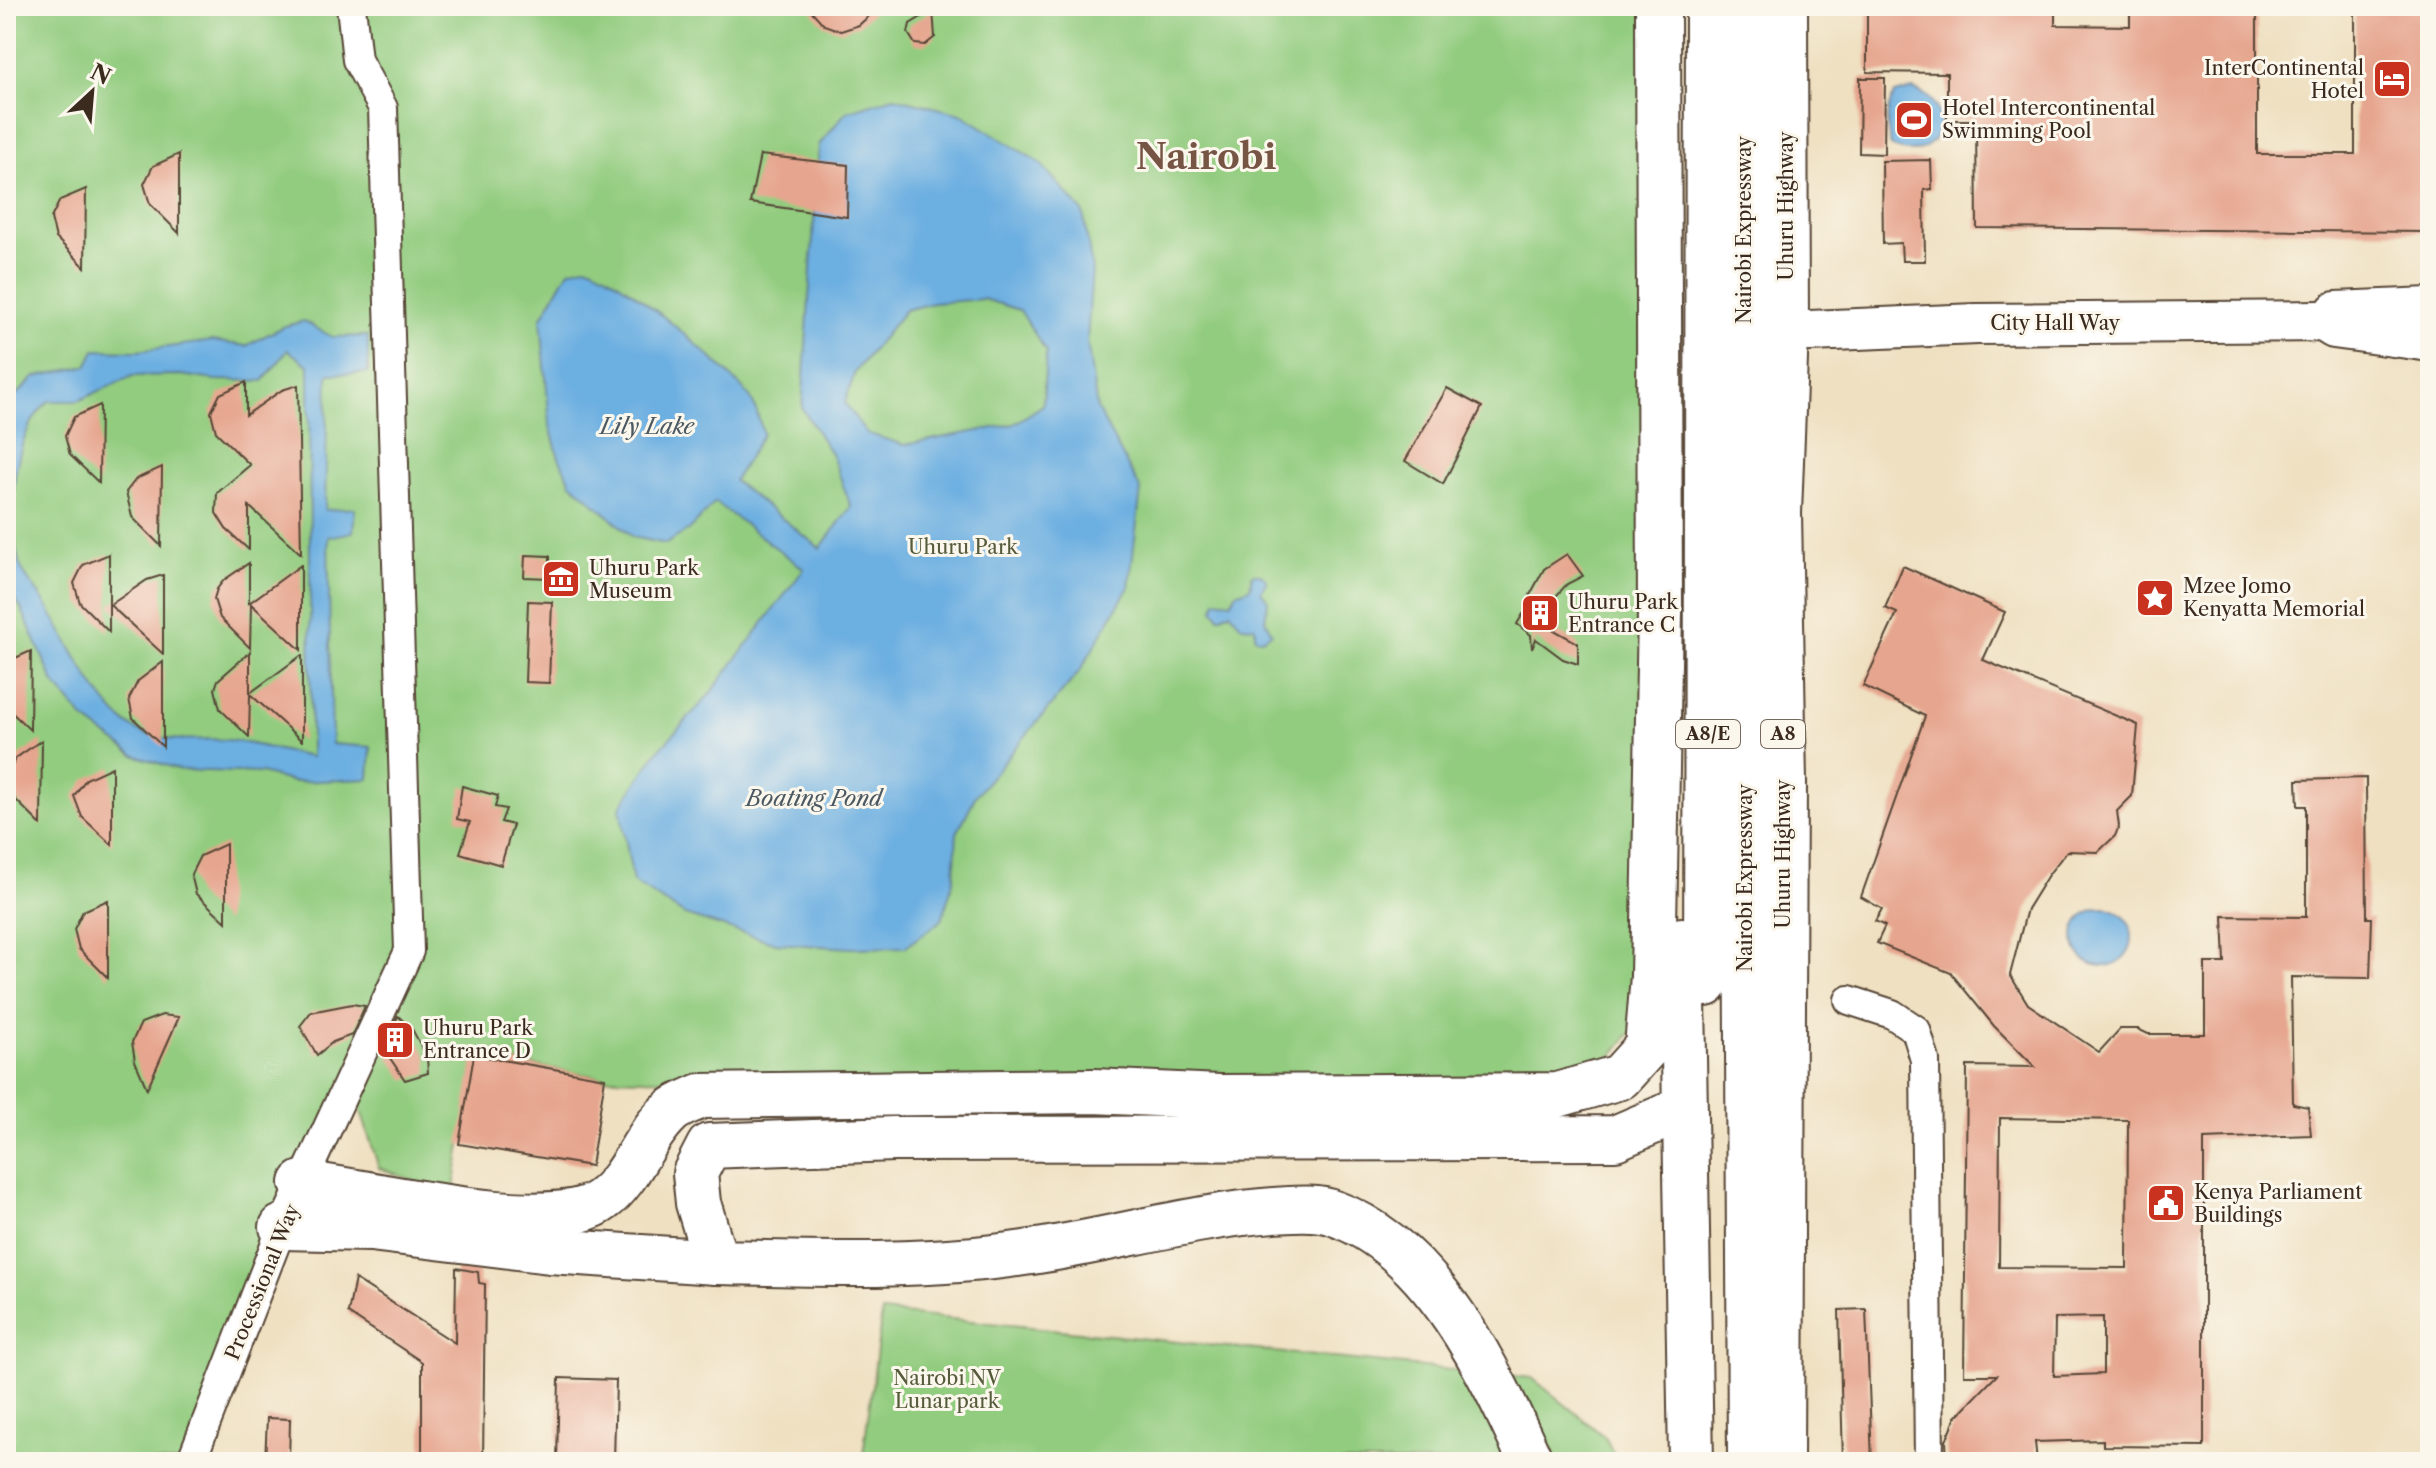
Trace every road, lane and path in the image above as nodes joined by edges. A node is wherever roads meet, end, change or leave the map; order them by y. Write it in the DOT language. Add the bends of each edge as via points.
graph roads {
  1 [pos="351,6"];
  2 [pos="1658,6"];
  3 [pos="1681,6"];
  4 [pos="1708,6"];
  5 [pos="1743,6"];
  6 [pos="1785,6"];
  7 [pos="2430,308"];
  8 [pos="2323,321"];
  9 [pos="1786,332"];
  10 [pos="2430,341"];
  11 [pos="1849,1000"];
  12 [pos="1683,1109"];
  13 [pos="302,1183"];
  14 [pos="282,1227"];
  15 [pos="716,1262"];
  16 [pos="191,1462"];
  17 [pos="1531,1462"];
  18 [pos="1691,1462"];
  19 [pos="1707,1462"];
  20 [pos="1750,1462"];
  21 [pos="1781,1462"];
  22 [pos="1929,1462"];
  1 -- 13 [label="street, Processional Way" via="357,60 383,108 409,951"];
  2 -- 13 [label="highway" via="1660,613 1653,976 1647,1047 1620,1077 1557,1095 1219,1097 1094,1091 701,1096 670,1112 605,1199 585,1211 483,1211"];
  3 -- 12 [label="highway"];
  4 -- 19 [label="highway, Nairobi Expressway / A8/E"];
  5 -- 20 [label="highway, Nairobi Expressway / A8/E"];
  6 -- 9 [label="highway, Uhuru Highway / A8"];
  7 -- 8 [label="street, City Hall Way" via="2335,312"];
  8 -- 9 [label="street, City Hall Way" via="1977,324"];
  8 -- 10 [label="street, City Hall Way" via="2334,328"];
  9 -- 21 [label="highway, Uhuru Highway / A8" via="1779,513 1784,782"];
  11 -- 22 [label="street" via="1892,1014 1916,1030 1925,1060"];
  12 -- 15 [label="highway" via="1615,1138 894,1139 709,1146 695,1173"];
  12 -- 18 [label="highway"];
  13 -- 14 [label="street, Processional Way"];
  14 -- 15 [label="highway" via="371,1229 550,1251"];
  14 -- 16 [label="street, Processional Way"];
  15 -- 17 [label="highway" via="899,1262 1023,1254 1225,1214 1331,1211 1366,1227 1415,1267 1486,1364"];
}
